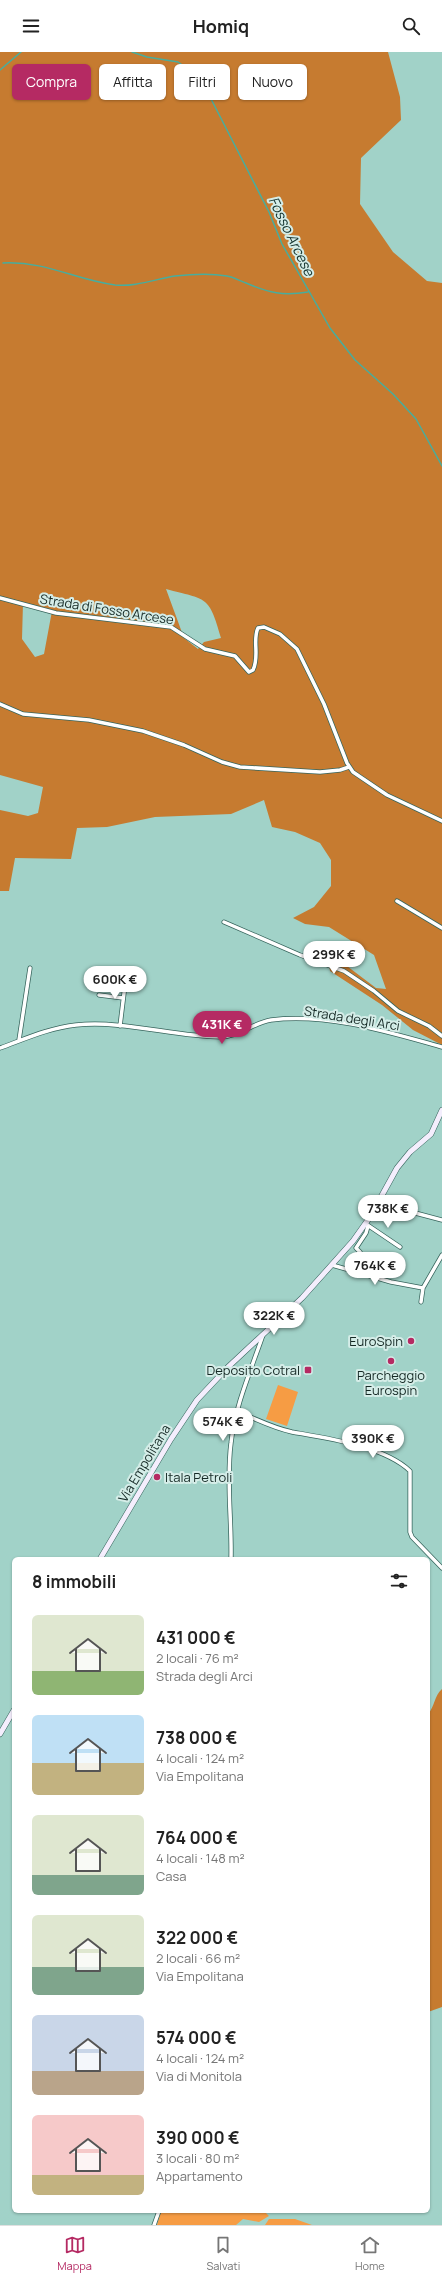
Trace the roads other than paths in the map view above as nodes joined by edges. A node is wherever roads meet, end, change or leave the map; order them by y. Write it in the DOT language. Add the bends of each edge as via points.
graph roads {
  1 [pos="0,598"];
  2 [pos="0,704"];
  3 [pos="348,766"];
  4 [pos="442,821"];
  5 [pos="397,901"];
  6 [pos="224,922"];
  7 [pos="442,928"];
  8 [pos="30,968"];
  9 [pos="126,977"];
  10 [pos="99,995"];
  11 [pos="123,998"];
  12 [pos="120,1026"];
  13 [pos="442,1036"];
  14 [pos="19,1040"];
  15 [pos="442,1047"];
  16 [pos="0,1048"];
  17 [pos="442,1110"];
  18 [pos="380,1199"];
  19 [pos="394,1211"];
  20 [pos="442,1220"];
  21 [pos="367,1225"];
  22 [pos="400,1247"];
  23 [pos="360,1252"];
  24 [pos="442,1254"];
  25 [pos="332,1265"];
  26 [pos="423,1288"];
  27 [pos="421,1302"];
  28 [pos="264,1334"];
  29 [pos="237,1411"];
  30 [pos="101,1557"];
  31 [pos="230,1557"];
  32 [pos="442,1568"];
  33 [pos="12,1713"];
  34 [pos="0,1734"];
  35 [pos="157,2213"];
  36 [pos="154,2225"];
  1 -- 3 [label="street, Strada di Fosso Arcese" via="56,614 171,627 205,649 235,656 249,672 253,670 257,659 258,628 264,627 280,634 292,643 302,657 326,706"];
  2 -- 3 [label="street" via="26,715 95,721 143,731 240,767 320,772 340,770"];
  3 -- 4 [label="street, Strada di Fosso Arcese" via="360,778 384,794"];
  5 -- 7 [label="street"];
  6 -- 13 [label="street" via="344,971 374,990 398,1011 432,1027"];
  8 -- 14 [label="street"];
  9 -- 11 [label="street"];
  10 -- 11 [label="street"];
  11 -- 12 [label="street"];
  12 -- 14 [label="street, Strada degli Arci" via="71,1026"];
  12 -- 15 [label="street, Strada degli Arci" via="222,1037 264,1022 302,1019 386,1032"];
  14 -- 16 [label="street, Strada degli Arci"];
  17 -- 18 [label="main road, Via Empolitana" via="431,1134 401,1162"];
  18 -- 19 [label="street"];
  18 -- 20 [label="street" via="404,1210"];
  18 -- 21 [label="main road, Via Empolitana"];
  21 -- 22 [label="street"];
  21 -- 23 [label="street" via="366,1234 356,1248"];
  21 -- 25 [label="main road, Via Empolitana"];
  24 -- 26 [label="street"];
  25 -- 26 [label="street" via="391,1282"];
  25 -- 28 [label="main road, Via Empolitana"];
  26 -- 27 [label="street"];
  28 -- 29 [label="street"];
  28 -- 30 [label="main road, Via Empolitana" via="216,1379 188,1412"];
  29 -- 31 [label="street" via="230,1453"];
  29 -- 32 [label="street" via="291,1432 334,1439 402,1464 410,1471 408,1513 412,1537"];
  33 -- 34 [label="main road"];
  35 -- 36 [label="street"];
}
